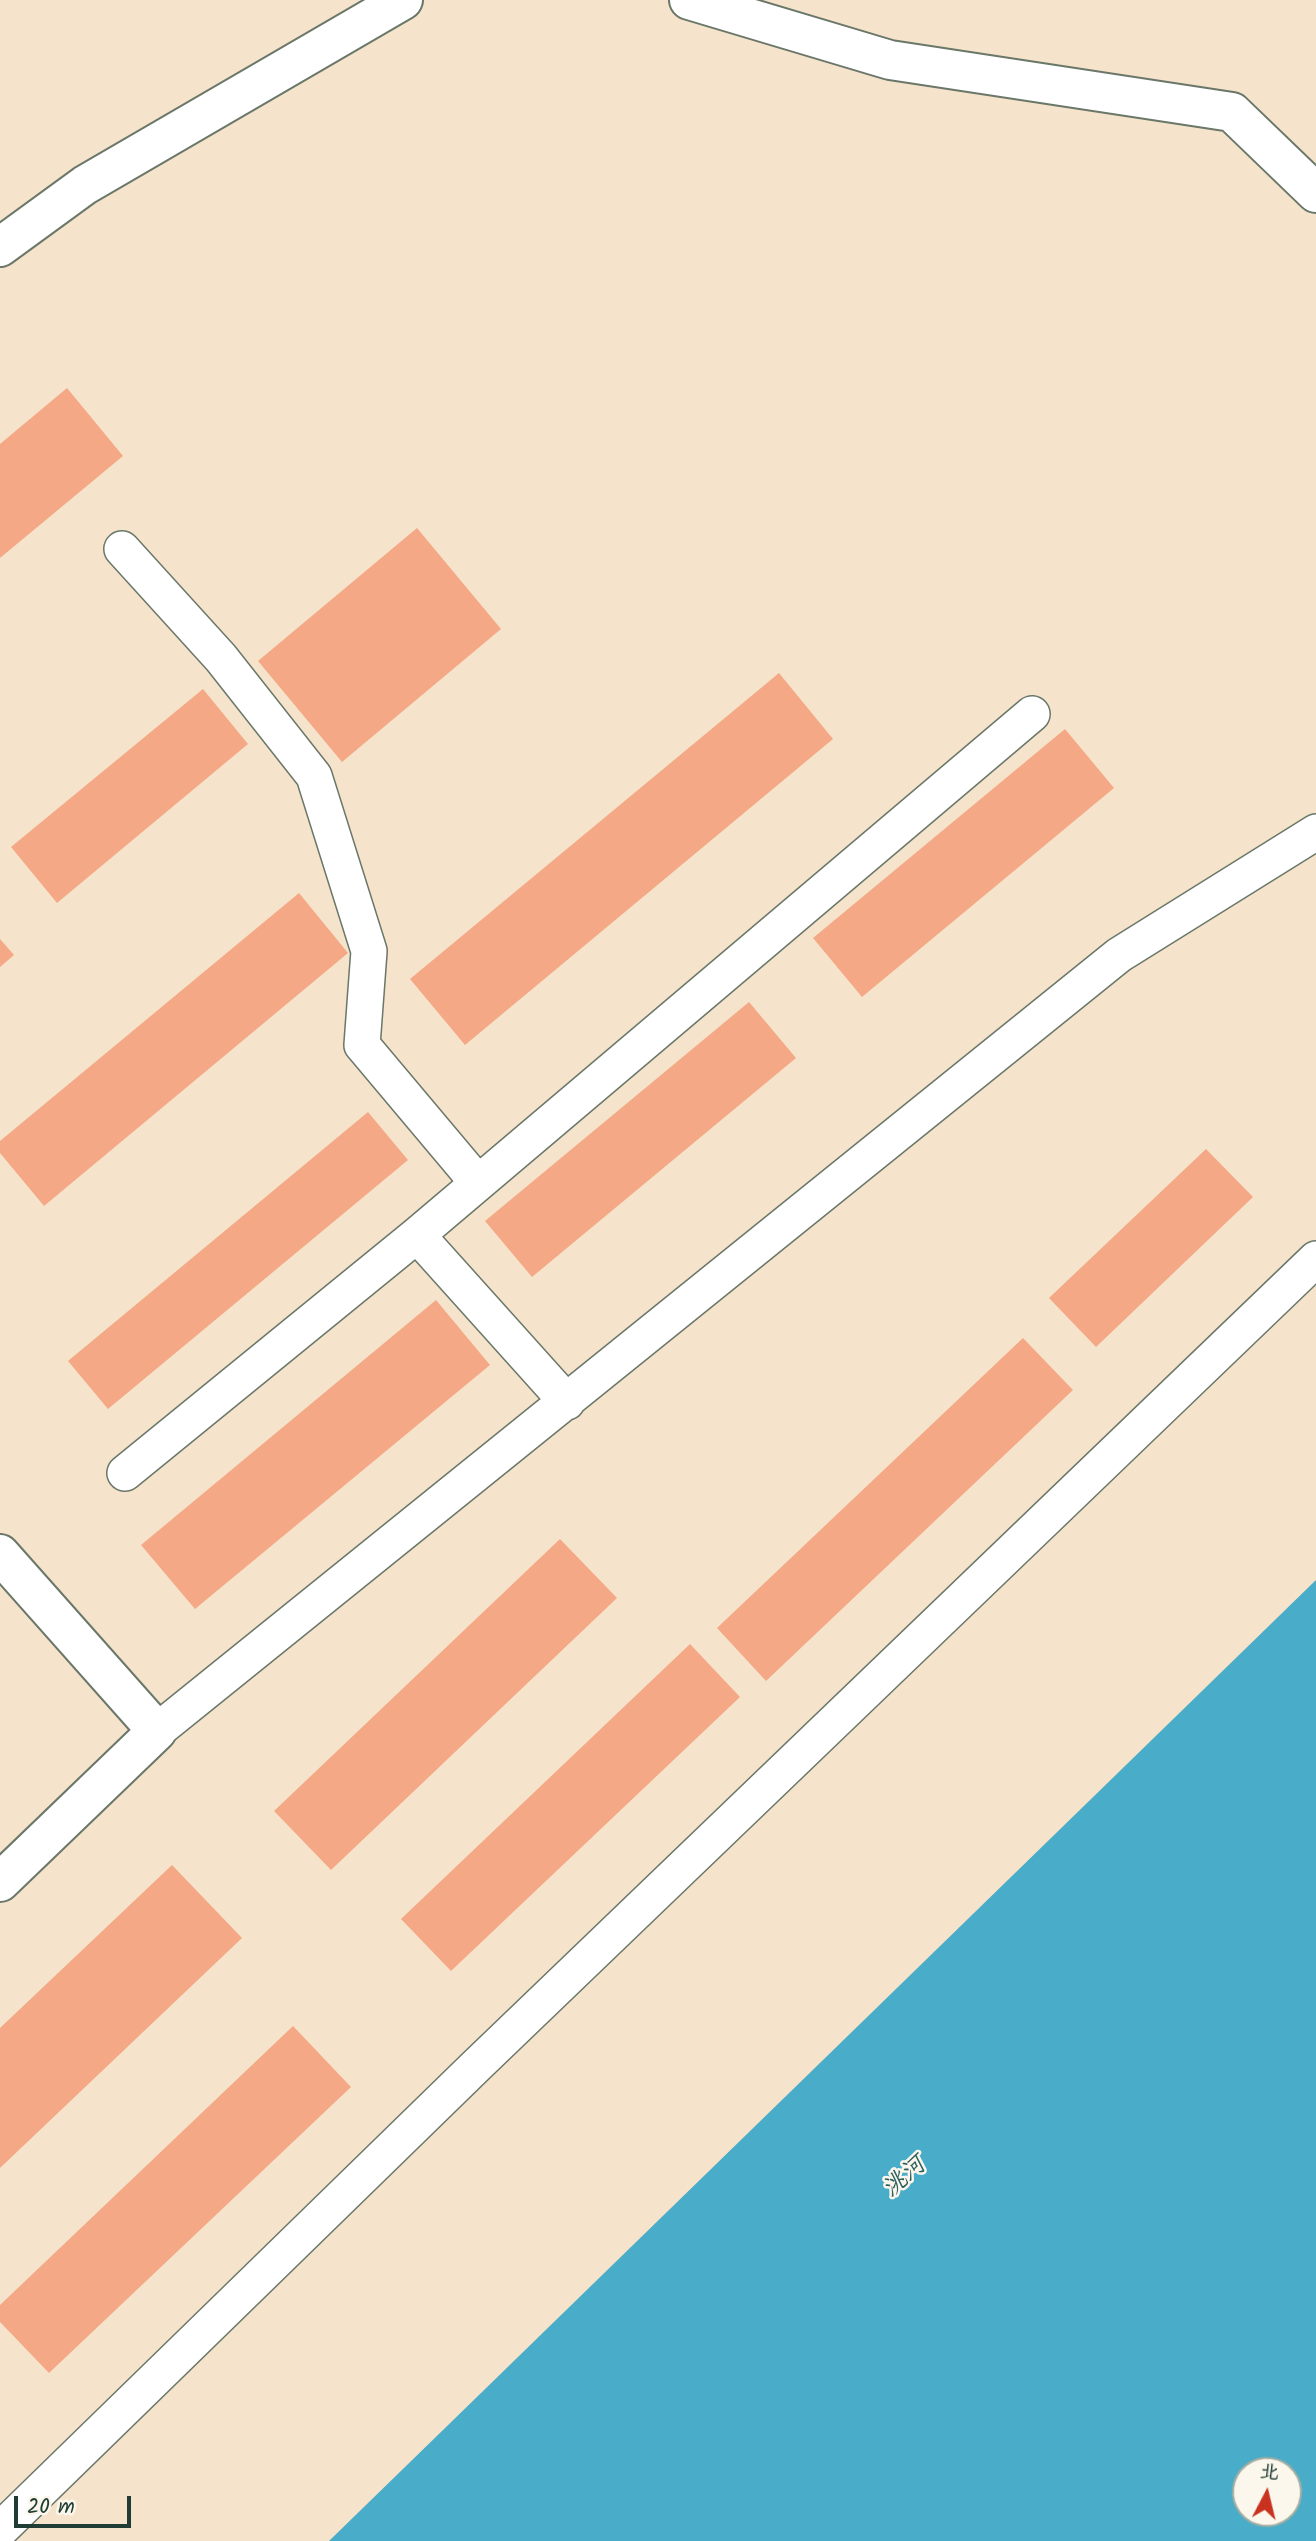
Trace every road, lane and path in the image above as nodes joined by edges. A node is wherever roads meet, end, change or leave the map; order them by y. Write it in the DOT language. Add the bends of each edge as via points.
graph roads {
  1 [pos="403,0"];
  2 [pos="689,0"];
  3 [pos="1316,193"];
  4 [pos="0,247"];
  5 [pos="122,549"];
  6 [pos="1032,714"];
  7 [pos="1316,832"];
  8 [pos="478,1183"];
  9 [pos="417,1235"];
  10 [pos="1316,1259"];
  11 [pos="566,1402"];
  12 [pos="125,1473"];
  13 [pos="0,1554"];
  14 [pos="157,1731"];
  15 [pos="0,1882"];
  16 [pos="0,2530"];
  1 -- 4 [label="street" via="85,186"];
  2 -- 3 [label="street" via="890,60 1232,112"];
  5 -- 8 [label="street" via="222,658 314,776 369,951 362,1045"];
  6 -- 8 [label="street"];
  7 -- 11 [label="street" via="1119,955"];
  8 -- 9 [label="street"];
  9 -- 11 [label="street"];
  9 -- 12 [label="street"];
  10 -- 16 [label="street"];
  11 -- 14 [label="street"];
  13 -- 14 [label="street"];
  14 -- 15 [label="street"];
}
